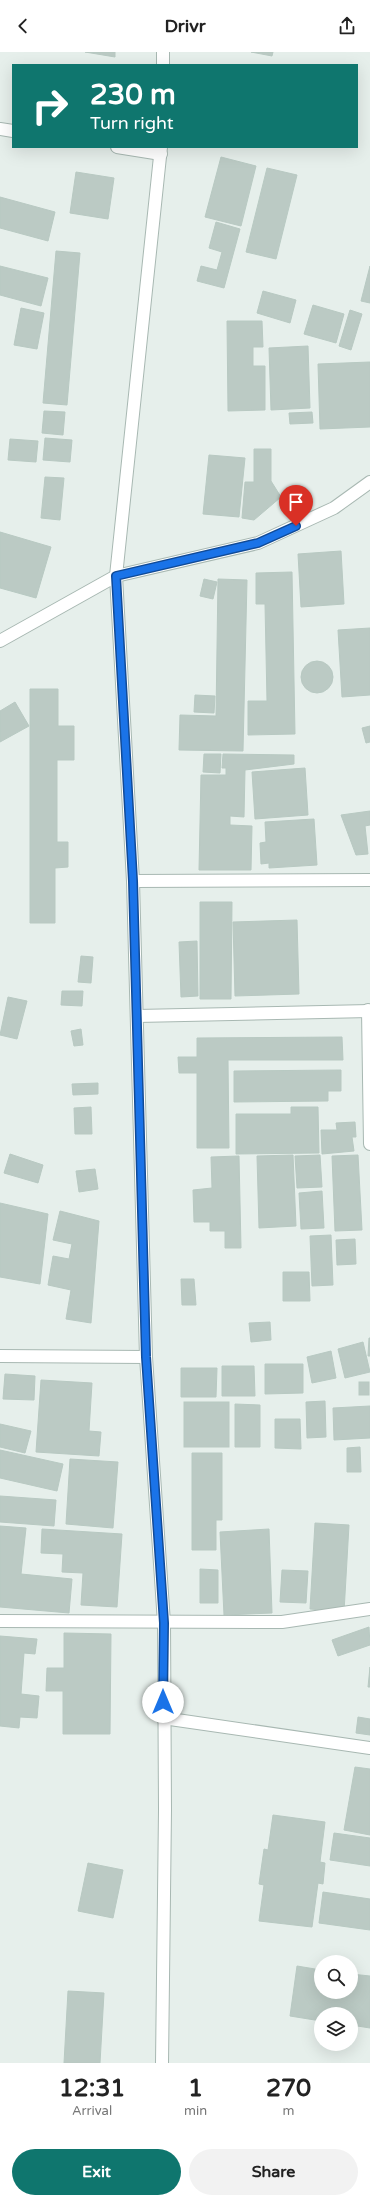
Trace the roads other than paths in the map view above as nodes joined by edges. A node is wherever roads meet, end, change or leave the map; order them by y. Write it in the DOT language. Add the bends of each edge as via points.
graph roads {
  1 [pos="163,52"];
  2 [pos="163,64"];
  3 [pos="0,129"];
  4 [pos="12,131"];
  5 [pos="132,148"];
  6 [pos="161,150"];
  7 [pos="370,482"];
  8 [pos="116,576"];
  9 [pos="0,641"];
  10 [pos="370,880"];
  11 [pos="133,881"];
  12 [pos="369,1010"];
  13 [pos="137,1016"];
  14 [pos="370,1144"];
  15 [pos="0,1356"];
  16 [pos="146,1357"];
  17 [pos="370,1609"];
  18 [pos="0,1621"];
  19 [pos="164,1623"];
  20 [pos="163,1718"];
  21 [pos="370,1748"];
  22 [pos="162,2063"];
  1 -- 2 [label="street"];
  3 -- 4 [label="street"];
  5 -- 6 [label="street"];
  6 -- 8 [label="street"];
  7 -- 8 [label="street" via="334,508 258,543"];
  8 -- 9 [label="street"];
  8 -- 11 [label="street"];
  10 -- 11 [label="street"];
  11 -- 13 [label="street"];
  12 -- 13 [label="street"];
  12 -- 14 [label="street"];
  13 -- 16 [label="street"];
  15 -- 16 [label="street"];
  16 -- 19 [label="street"];
  17 -- 19 [label="street" via="282,1622"];
  18 -- 19 [label="street"];
  19 -- 20 [label="street"];
  20 -- 21 [label="street"];
  20 -- 22 [label="street" via="165,1818"];
}
